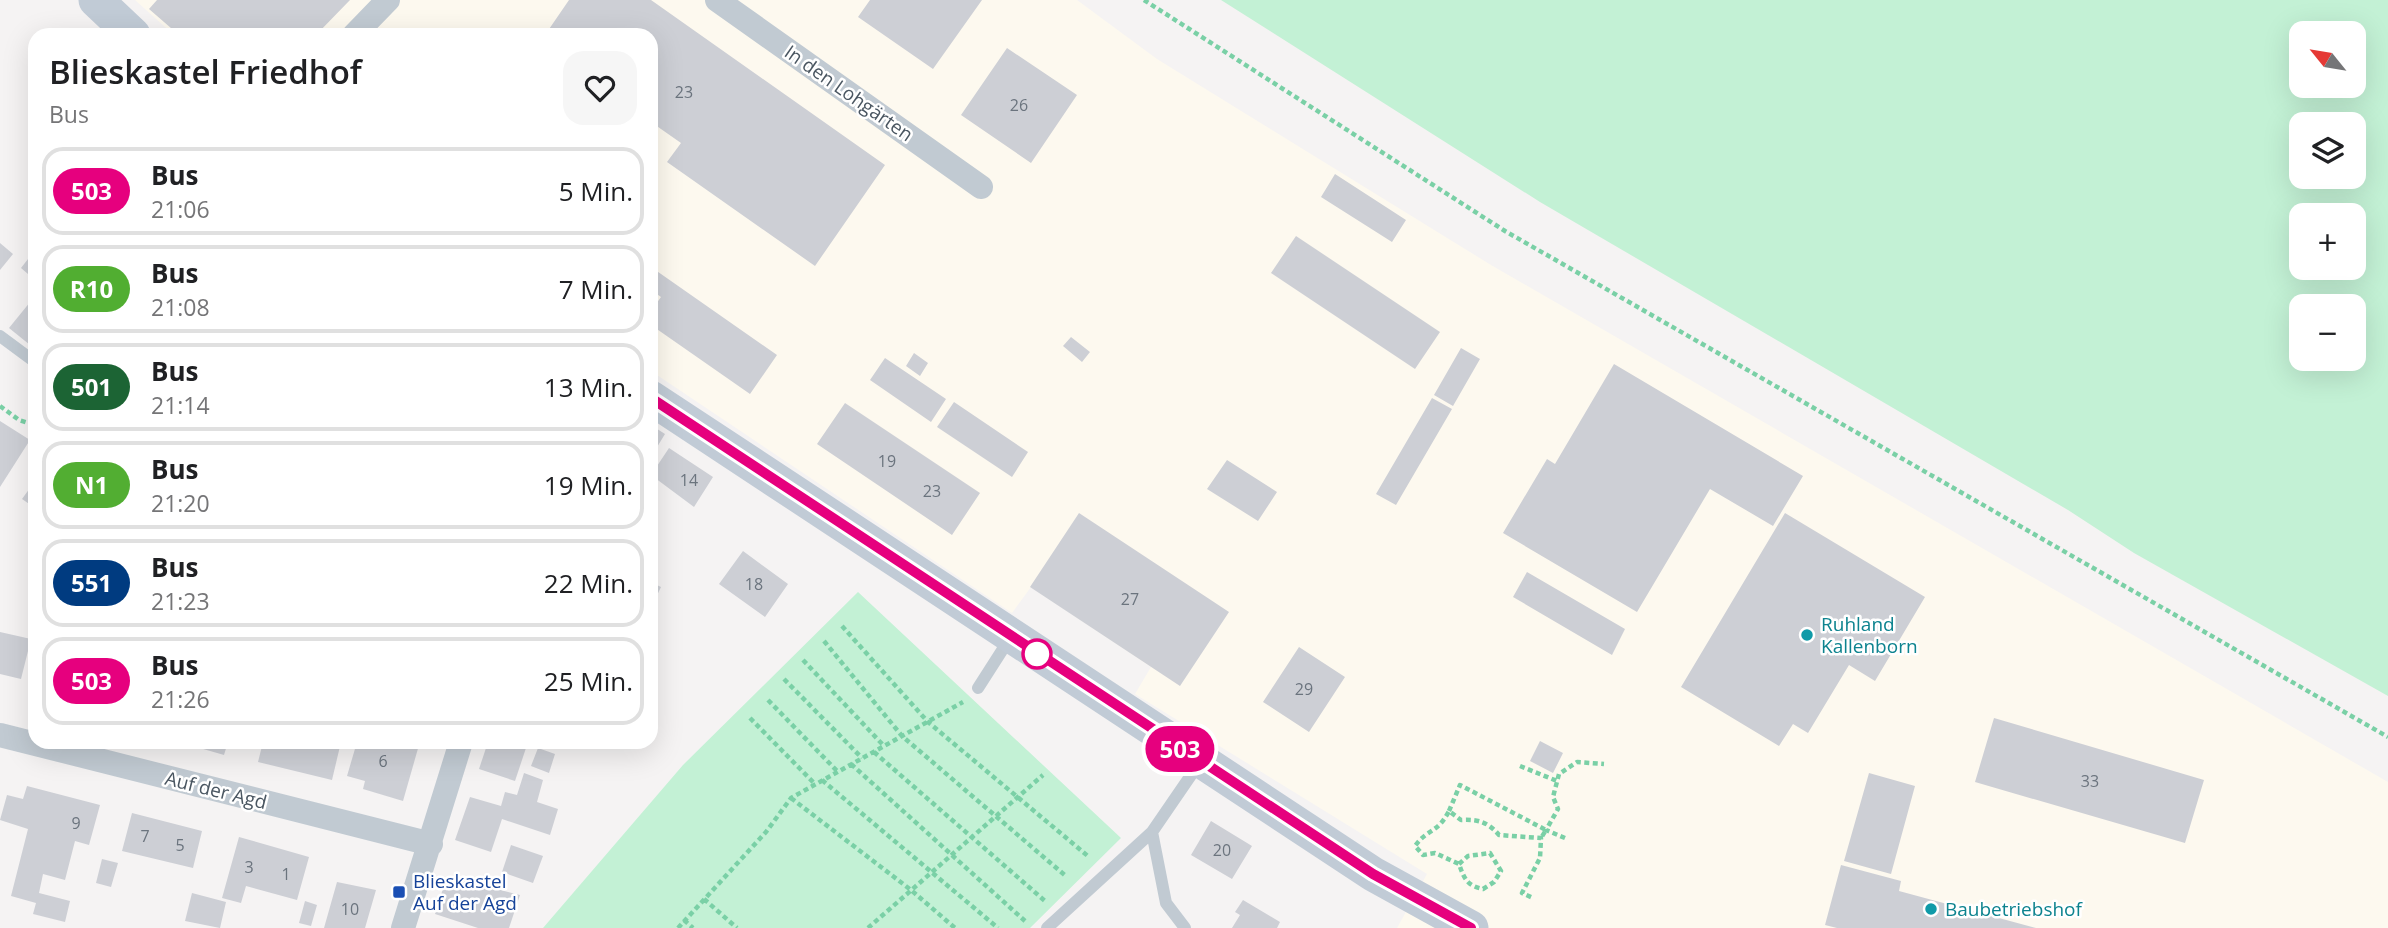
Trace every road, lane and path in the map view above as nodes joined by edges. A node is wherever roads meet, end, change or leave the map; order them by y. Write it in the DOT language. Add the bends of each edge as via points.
graph roads {
  1 [pos="388,0"];
  2 [pos="717,0"];
  3 [pos="1144,0"];
  4 [pos="361,28"];
  5 [pos="981,187"];
  6 [pos="0,336"];
  7 [pos="28,357"];
  8 [pos="658,403"];
  9 [pos="0,406"];
  10 [pos="28,423"];
  11 [pos="842,626"];
  12 [pos="1011,637"];
  13 [pos="824,641"];
  14 [pos="803,660"];
  15 [pos="784,679"];
  16 [pos="974,693"];
  17 [pos="768,700"];
  18 [pos="750,719"];
  19 [pos="928,722"];
  20 [pos="0,735"];
  21 [pos="902,736"];
  22 [pos="2388,737"];
  23 [pos="28,742"];
  24 [pos="884,746"];
  25 [pos="55,749"];
  26 [pos="459,749"];
  27 [pos="874,752"];
  28 [pos="862,758"];
  29 [pos="1200,762"];
  30 [pos="851,764"];
  31 [pos="1604,764"];
  32 [pos="1520,766"];
  33 [pos="838,772"];
  34 [pos="1043,775"];
  35 [pos="822,780"];
  36 [pos="1557,781"];
  37 [pos="815,784"];
  38 [pos="1020,796"];
  39 [pos="790,798"];
  40 [pos="1449,811"];
  41 [pos="996,817"];
  42 [pos="1546,830"];
  43 [pos="1152,832"];
  44 [pos="972,837"];
  45 [pos="1541,838"];
  46 [pos="1565,838"];
  47 [pos="431,844"];
  48 [pos="952,855"];
  49 [pos="1089,857"];
  50 [pos="1459,864"];
  51 [pos="932,872"];
  52 [pos="1067,877"];
  53 [pos="911,890"];
  54 [pos="1533,898"];
  55 [pos="704,899"];
  56 [pos="1045,901"];
  57 [pos="684,920"];
  58 [pos="1025,920"];
  59 [pos="403,928"];
  60 [pos="678,928"];
  61 [pos="693,928"];
  62 [pos="737,928"];
  63 [pos="868,928"];
  64 [pos="955,928"];
  65 [pos="998,928"];
  66 [pos="1047,928"];
  67 [pos="1185,928"];
  68 [pos="1471,928"];
  1 -- 4 [label="street"];
  2 -- 5 [label="street, In den Lohgärten"];
  3 -- 22 [label="path" via="1505,231"];
  6 -- 7 [label="lane"];
  8 -- 12 [label="street"];
  9 -- 10 [label="path"];
  11 -- 19 [label="path"];
  12 -- 16 [label="lane"];
  12 -- 29 [label="street"];
  13 -- 21 [label="path"];
  14 -- 24 [label="path"];
  15 -- 28 [label="path"];
  16 -- 19 [label="path"];
  17 -- 33 [label="path"];
  18 -- 37 [label="path"];
  19 -- 21 [label="path"];
  19 -- 38 [label="path"];
  20 -- 23 [label="street, Auf der Agd"];
  21 -- 24 [label="path"];
  21 -- 41 [label="path"];
  24 -- 27 [label="path"];
  25 -- 47 [label="street, Auf der Agd"];
  26 -- 47 [label="street"];
  27 -- 28 [label="path"];
  27 -- 44 [label="path"];
  28 -- 30 [label="path"];
  29 -- 43 [label="lane"];
  29 -- 68 [label="street" via="1373,874"];
  30 -- 33 [label="path"];
  30 -- 48 [label="path"];
  31 -- 36 [label="path" via="1577,762 1559,774"];
  32 -- 36 [label="path"];
  33 -- 35 [label="path"];
  34 -- 38 [label="path"];
  35 -- 37 [label="path"];
  35 -- 51 [label="path"];
  36 -- 42 [label="path" via="1553,797 1558,809"];
  37 -- 39 [label="path"];
  38 -- 41 [label="path"];
  38 -- 49 [label="path"];
  39 -- 53 [label="path"];
  39 -- 55 [label="path" via="766,832"];
  40 -- 42 [label="path" via="1460,785"];
  40 -- 45 [label="path" via="1461,820 1490,824 1499,835"];
  40 -- 50 [label="path" via="1441,828 1423,835 1415,846 1423,855 1435,853"];
  41 -- 44 [label="path"];
  41 -- 52 [label="path"];
  42 -- 45 [label="path"];
  42 -- 46 [label="path"];
  43 -- 66 [label="lane"];
  43 -- 67 [label="lane" via="1166,903"];
  44 -- 48 [label="path"];
  44 -- 56 [label="path"];
  45 -- 54 [label="path" via="1540,858 1522,892"];
  47 -- 59 [label="street"];
  48 -- 51 [label="path"];
  48 -- 58 [label="path"];
  50 -- 50 [label="path" via="1465,880 1483,889 1501,871 1490,853 1468,856"];
  51 -- 53 [label="path"];
  51 -- 65 [label="path"];
  53 -- 63 [label="path"];
  53 -- 64 [label="path"];
  55 -- 57 [label="path"];
  55 -- 62 [label="path"];
  57 -- 60 [label="path"];
  57 -- 61 [label="path"];
}
